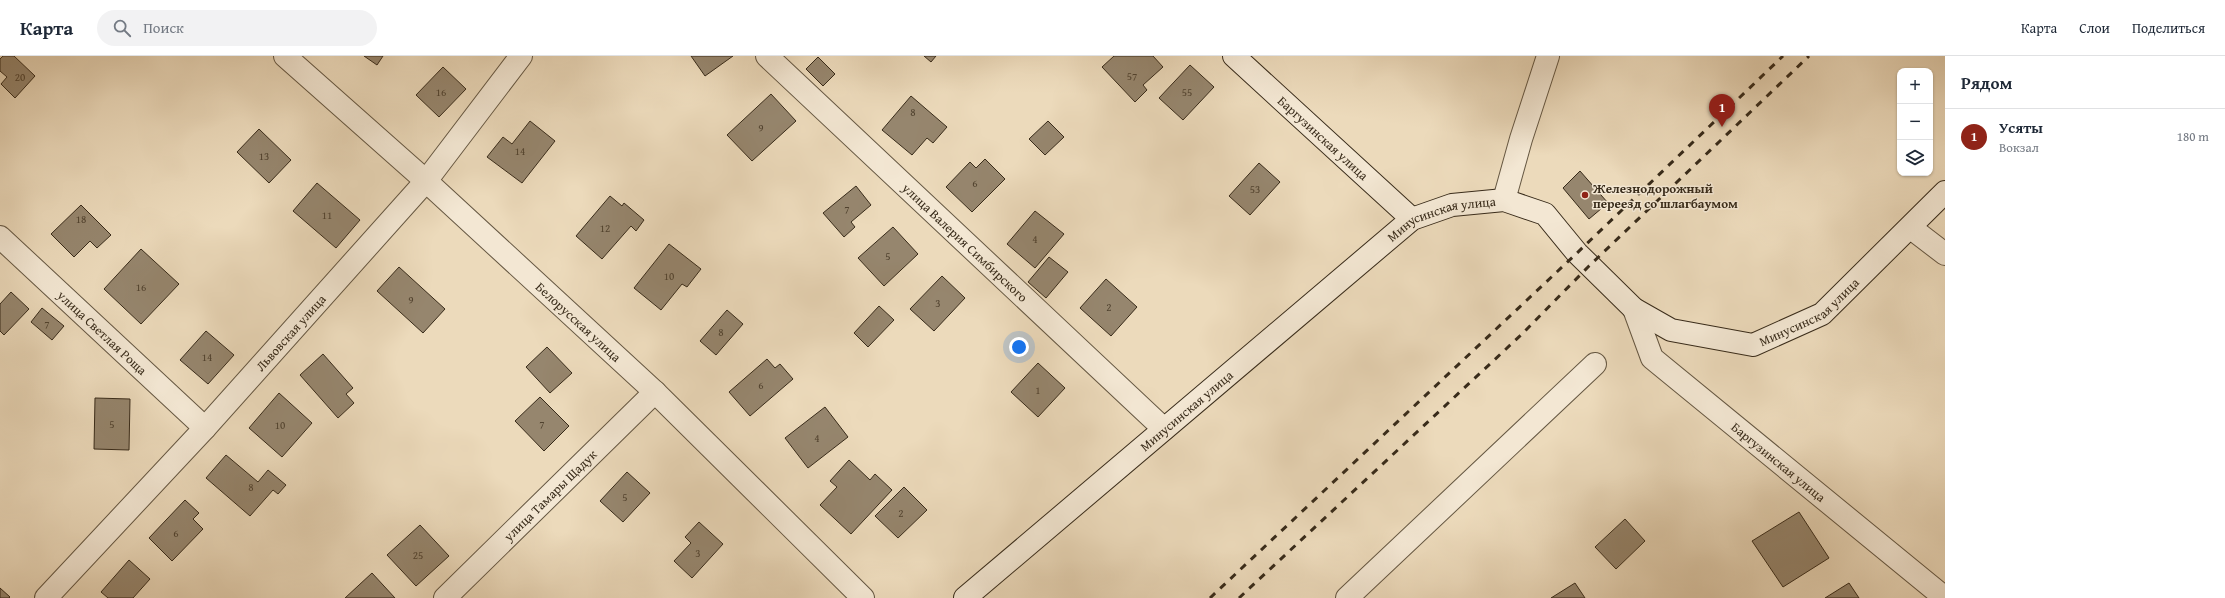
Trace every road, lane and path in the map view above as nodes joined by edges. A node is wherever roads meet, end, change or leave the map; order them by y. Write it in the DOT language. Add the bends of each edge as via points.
graph roads {
  1 [pos="285,56"];
  2 [pos="521,56"];
  3 [pos="767,56"];
  4 [pos="1234,56"];
  5 [pos="1548,56"];
  6 [pos="426,181"];
  7 [pos="1945,192"];
  8 [pos="1504,200"];
  9 [pos="1412,219"];
  10 [pos="1911,228"];
  11 [pos="0,237"];
  12 [pos="1945,254"];
  13 [pos="1634,309"];
  14 [pos="1595,364"];
  15 [pos="655,392"];
  16 [pos="205,428"];
  17 [pos="1164,429"];
  18 [pos="1939,596"];
  19 [pos="46,598"];
  20 [pos="445,598"];
  21 [pos="863,598"];
  22 [pos="965,598"];
  23 [pos="1347,598"];
  1 -- 6 [label="street, Белорусская улица"];
  2 -- 6 [label="street, Львовская улица"];
  3 -- 17 [label="street, улица Валерия Симбирского"];
  4 -- 9 [label="street, Баргузинская улица"];
  5 -- 8 [label="street"];
  6 -- 15 [label="street, Белорусская улица"];
  6 -- 16 [label="street, Львовская улица"];
  7 -- 10 [label="street, Минусинская улица"];
  8 -- 9 [label="street, Минусинская улица" via="1452,205"];
  8 -- 13 [label="street, Минусинская улица" via="1546,214 1577,254"];
  9 -- 17 [label="street, Минусинская улица"];
  10 -- 12 [label="street"];
  10 -- 13 [label="street, Минусинская улица" via="1822,314 1753,345 1671,330"];
  11 -- 16 [label="street, улица Светлая Роща"];
  13 -- 18 [label="street, Баргузинская улица" via="1652,358"];
  14 -- 23 [label="street"];
  15 -- 20 [label="street, улица Тамары Щадук"];
  15 -- 21 [label="street, Белорусская улица"];
  16 -- 19 [label="street, Львовская улица"];
  17 -- 22 [label="street, Минусинская улица"];
}
